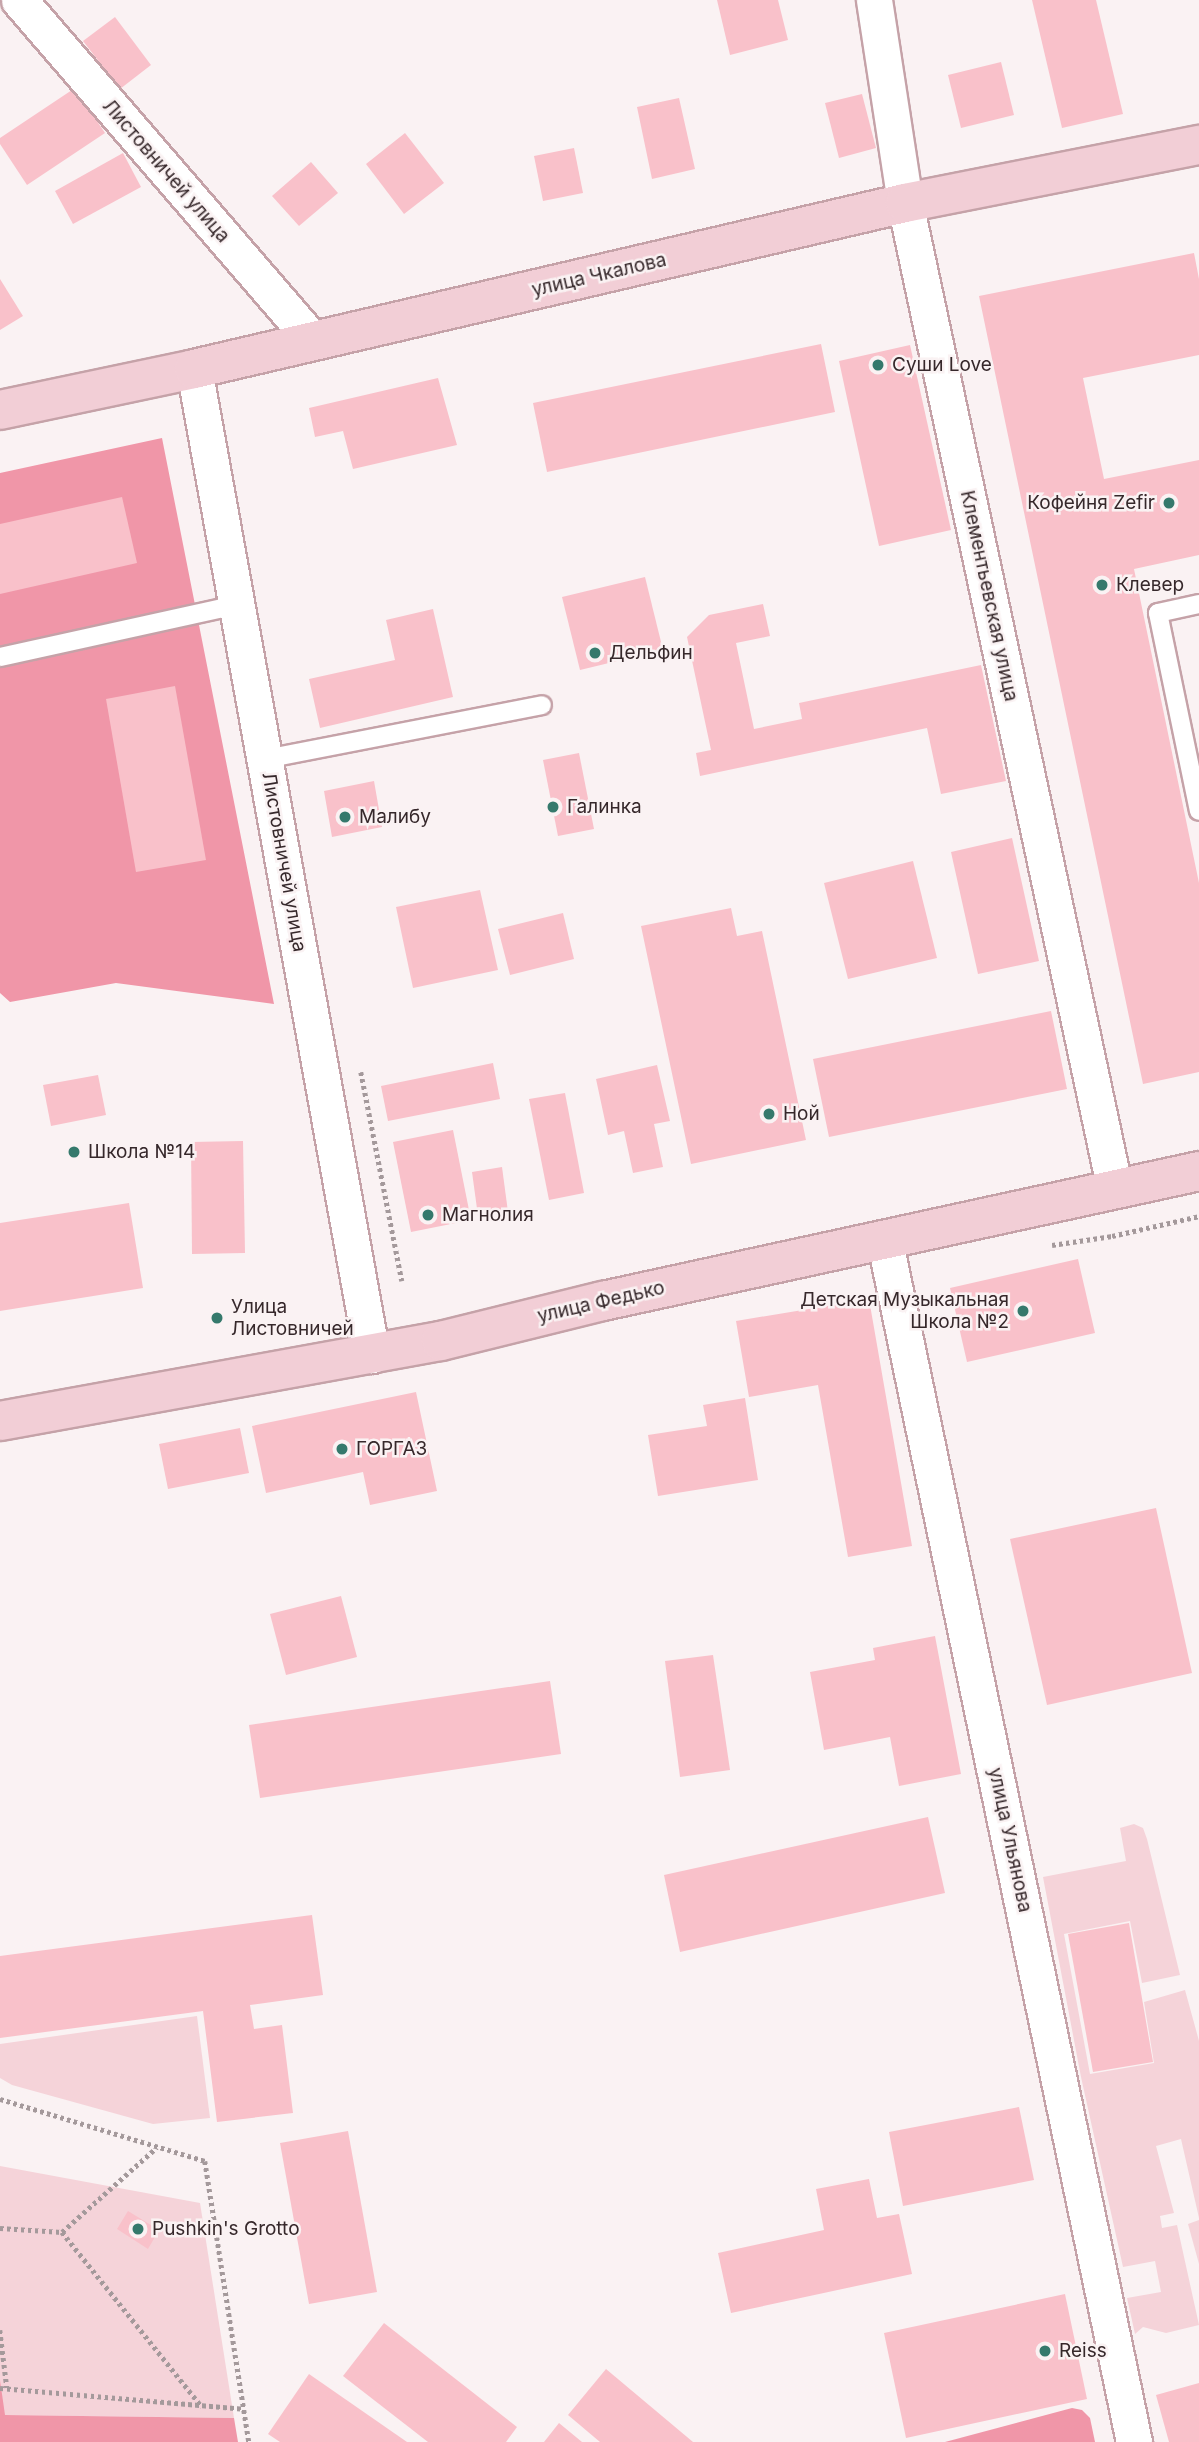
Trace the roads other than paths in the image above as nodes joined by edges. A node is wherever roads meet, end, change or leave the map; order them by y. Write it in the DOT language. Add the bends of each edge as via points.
graph roads {
  1 [pos="19,0"];
  2 [pos="874,0"];
  3 [pos="1199,145"];
  4 [pos="905,203"];
  5 [pos="313,341"];
  6 [pos="194,369"];
  7 [pos="0,410"];
  8 [pos="1199,604"];
  9 [pos="237,605"];
  10 [pos="0,657"];
  11 [pos="542,705"];
  12 [pos="265,759"];
  13 [pos="1199,811"];
  14 [pos="1199,1171"];
  15 [pos="1115,1190"];
  16 [pos="884,1238"];
  17 [pos="372,1355"];
  18 [pos="0,1421"];
  19 [pos="1134,2442"];
  1 -- 5 [label="street, Листовничей улица"];
  2 -- 4 [label="street, Клементьевская улица"];
  3 -- 4 [label="main road, улица Чкалова"];
  4 -- 5 [label="main road, улица Чкалова"];
  4 -- 15 [label="street, Клементьевская улица"];
  5 -- 6 [label="main road, улица Чкалова"];
  6 -- 7 [label="main road, улица Чкалова"];
  6 -- 9 [label="street, Листовничей улица"];
  8 -- 13 [label="lane" via="1158,613"];
  9 -- 10 [label="lane"];
  9 -- 12 [label="street, Листовничей улица"];
  11 -- 12 [label="lane"];
  12 -- 17 [label="street, Листовничей улица"];
  14 -- 15 [label="main road, улица Федько"];
  15 -- 16 [label="main road, улица Федько"];
  16 -- 17 [label="main road, улица Федько"];
  16 -- 19 [label="street, улица Ульянова"];
  17 -- 18 [label="main road, улица Федько"];
}
